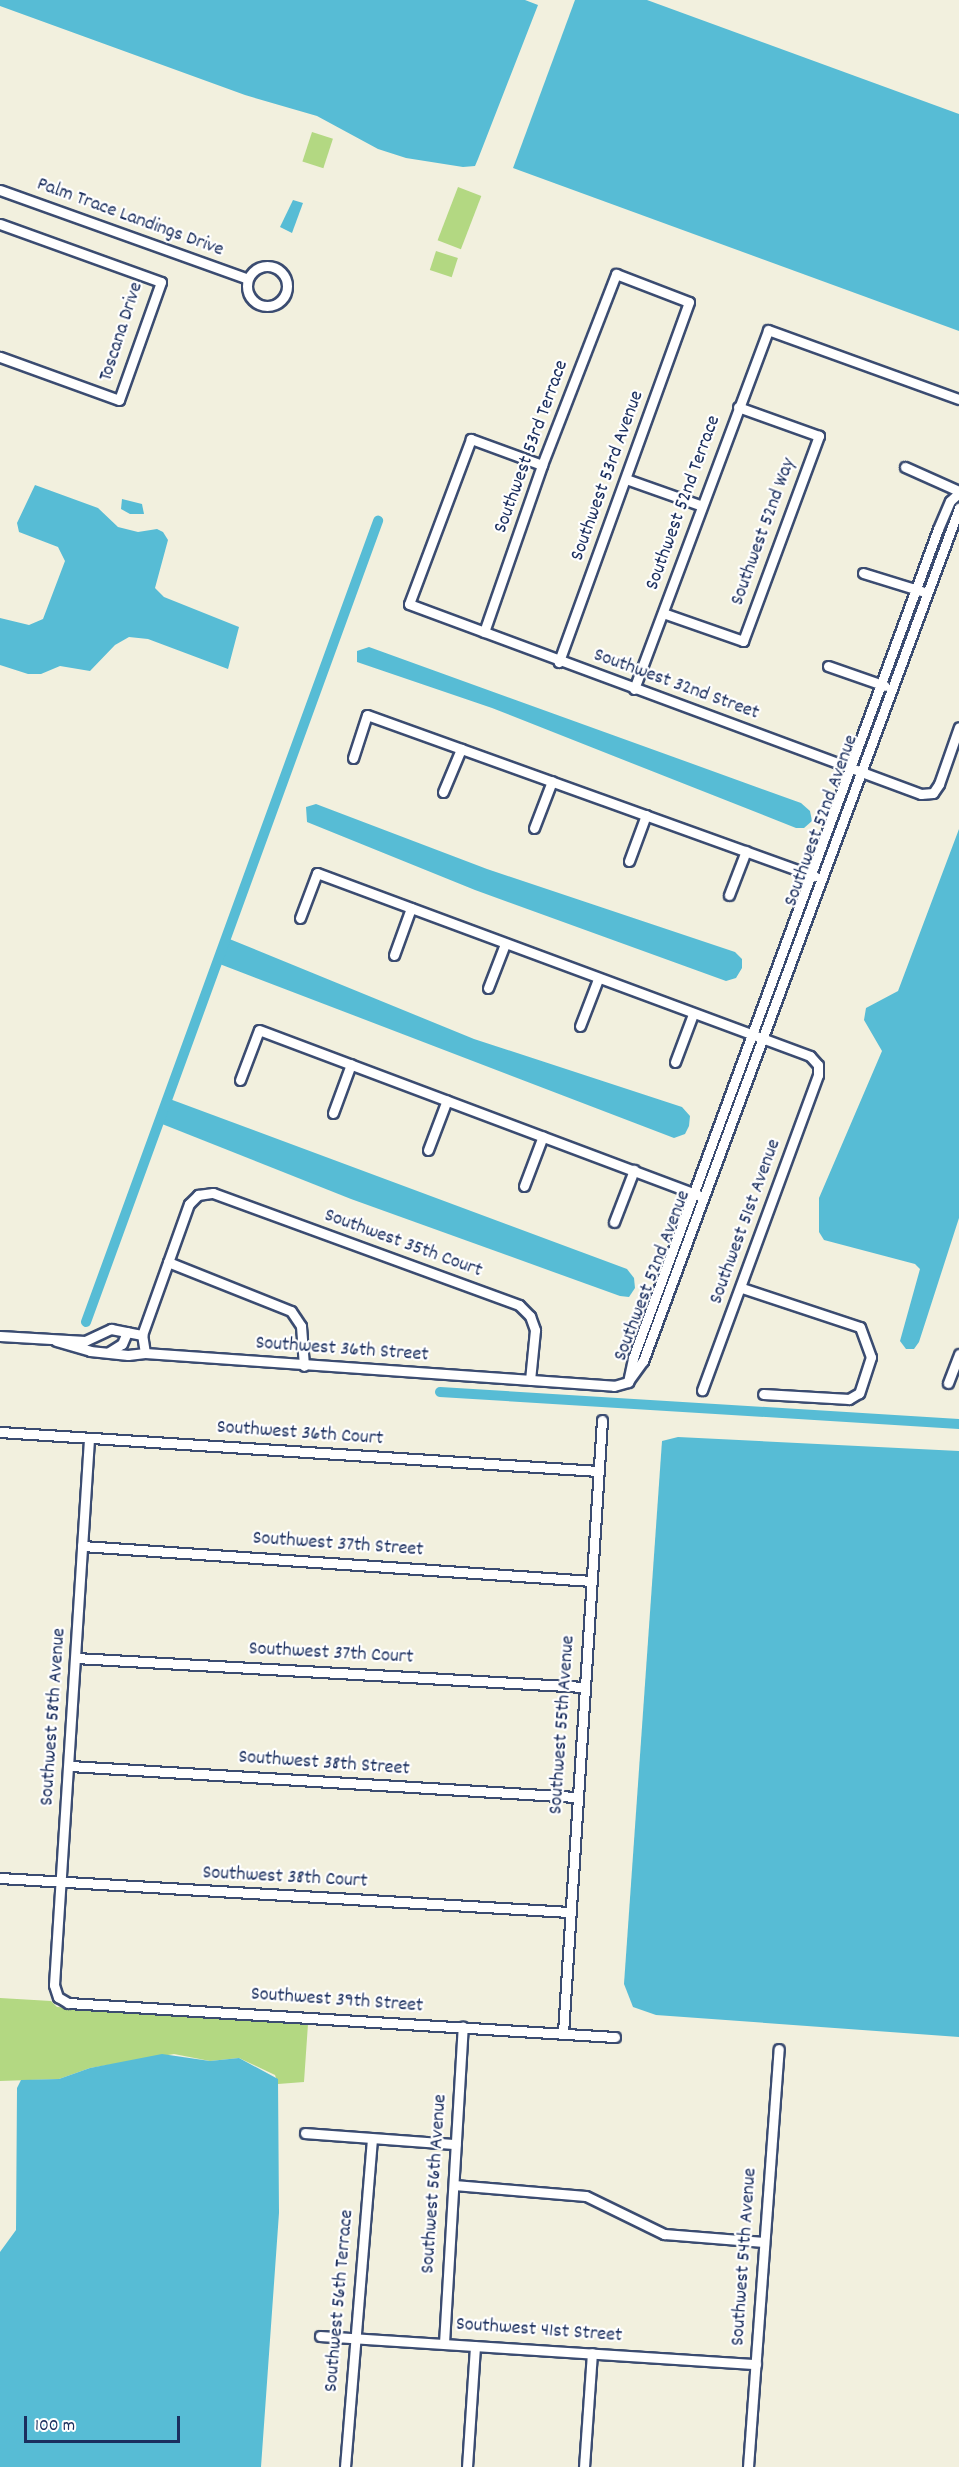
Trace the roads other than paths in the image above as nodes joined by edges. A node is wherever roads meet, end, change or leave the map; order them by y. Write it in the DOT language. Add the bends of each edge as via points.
graph roads {
  1 [pos="0,190"];
  2 [pos="0,224"];
  3 [pos="616,274"];
  4 [pos="248,279"];
  5 [pos="0,357"];
  6 [pos="959,399"];
  7 [pos="738,406"];
  8 [pos="542,465"];
  9 [pos="905,467"];
  10 [pos="626,479"];
  11 [pos="959,492"];
  12 [pos="700,505"];
  13 [pos="959,508"];
  14 [pos="863,573"];
  15 [pos="921,591"];
  16 [pos="663,613"];
  17 [pos="483,632"];
  18 [pos="559,662"];
  19 [pos="828,666"];
  20 [pos="886,687"];
  21 [pos="634,689"];
  22 [pos="959,727"];
  23 [pos="461,749"];
  24 [pos="353,758"];
  25 [pos="855,769"];
  26 [pos="552,781"];
  27 [pos="443,792"];
  28 [pos="646,815"];
  29 [pos="534,828"];
  30 [pos="746,851"];
  31 [pos="629,861"];
  32 [pos="816,876"];
  33 [pos="729,895"];
  34 [pos="411,909"];
  35 [pos="300,918"];
  36 [pos="505,944"];
  37 [pos="394,955"];
  38 [pos="598,979"];
  39 [pos="488,988"];
  40 [pos="693,1014"];
  41 [pos="580,1026"];
  42 [pos="756,1038"];
  43 [pos="675,1062"];
  44 [pos="351,1064"];
  45 [pos="240,1080"];
  46 [pos="447,1100"];
  47 [pos="333,1113"];
  48 [pos="543,1136"];
  49 [pos="428,1150"];
  50 [pos="634,1170"];
  51 [pos="524,1186"];
  52 [pos="699,1195"];
  53 [pos="614,1222"];
  54 [pos="168,1262"];
  55 [pos="742,1288"];
  56 [pos="128,1332"];
  57 [pos="142,1335"];
  58 [pos="0,1336"];
  59 [pos="56,1341"];
  60 [pos="110,1352"];
  61 [pos="145,1353"];
  62 [pos="959,1354"];
  63 [pos="304,1366"];
  64 [pos="530,1380"];
  65 [pos="628,1382"];
  66 [pos="948,1383"];
  67 [pos="702,1390"];
  68 [pos="764,1394"];
  69 [pos="602,1420"];
  70 [pos="0,1432"];
  71 [pos="89,1439"];
  72 [pos="599,1471"];
  73 [pos="82,1546"];
  74 [pos="591,1581"];
  75 [pos="76,1658"];
  76 [pos="583,1687"];
  77 [pos="70,1766"];
  78 [pos="576,1797"];
  79 [pos="0,1878"];
  80 [pos="60,1883"];
  81 [pos="568,1912"];
  82 [pos="58,1997"];
  83 [pos="463,2027"];
  84 [pos="563,2033"];
  85 [pos="615,2037"];
  86 [pos="779,2049"];
  87 [pos="305,2133"];
  88 [pos="372,2139"];
  89 [pos="456,2144"];
  90 [pos="454,2185"];
  91 [pos="764,2242"];
  92 [pos="320,2336"];
  93 [pos="356,2338"];
  94 [pos="444,2343"];
  95 [pos="475,2346"];
  96 [pos="592,2353"];
  97 [pos="756,2364"];
  98 [pos="345,2467"];
  99 [pos="468,2467"];
  100 [pos="584,2467"];
  101 [pos="748,2467"];
  1 -- 4 [label="street, Palm Trace Landings Drive"];
  2 -- 5 [label="street, Toscana Drive" via="161,282 119,400"];
  3 -- 8 [label="street, Southwest 53rd Terrace"];
  3 -- 10 [label="street, Southwest 53rd Avenue" via="689,302"];
  4 -- 4 [label="street" via="252,298 263,306 276,304 287,292 286,278 277,268 257,269"];
  6 -- 7 [label="street, Southwest 52nd Terrace" via="768,330"];
  7 -- 12 [label="street, Southwest 52nd Terrace"];
  7 -- 16 [label="street, Southwest 52nd Way" via="819,436 743,641"];
  8 -- 17 [label="street, Southwest 53rd Terrace"];
  8 -- 17 [label="street, Southwest 32nd Street" via="471,439 409,604"];
  9 -- 11 [label="street"];
  10 -- 12 [label="street"];
  10 -- 18 [label="street, Southwest 53rd Avenue"];
  11 -- 15 [label="street, Southwest 52nd Avenue" via="950,501"];
  12 -- 16 [label="street, Southwest 52nd Terrace"];
  13 -- 15 [label="street, Southwest 52nd Avenue"];
  14 -- 15 [label="street"];
  15 -- 20 [label="street, Southwest 52nd Avenue"];
  16 -- 21 [label="street, Southwest 52nd Terrace"];
  17 -- 18 [label="street, Southwest 32nd Street"];
  18 -- 21 [label="street, Southwest 32nd Street"];
  19 -- 20 [label="street"];
  20 -- 25 [label="street, Southwest 52nd Avenue"];
  21 -- 25 [label="street, Southwest 32nd Street"];
  22 -- 25 [label="street, Southwest 32nd Street" via="933,793 921,794"];
  23 -- 24 [label="street" via="367,715"];
  23 -- 26 [label="street"];
  23 -- 27 [label="street"];
  25 -- 32 [label="street, Southwest 52nd Avenue"];
  26 -- 28 [label="street"];
  26 -- 29 [label="street"];
  28 -- 30 [label="street"];
  28 -- 31 [label="street"];
  30 -- 32 [label="street"];
  30 -- 33 [label="street"];
  32 -- 42 [label="street, Southwest 52nd Avenue"];
  34 -- 35 [label="street" via="317,873"];
  34 -- 36 [label="street"];
  34 -- 37 [label="street"];
  36 -- 38 [label="street"];
  36 -- 39 [label="street"];
  38 -- 40 [label="street"];
  38 -- 41 [label="street"];
  40 -- 42 [label="street"];
  40 -- 43 [label="street"];
  42 -- 52 [label="street, Southwest 52nd Avenue"];
  42 -- 55 [label="street, Southwest 51st Avenue" via="810,1056 818,1065 818,1075"];
  44 -- 45 [label="street" via="260,1030"];
  44 -- 46 [label="street"];
  44 -- 47 [label="street"];
  46 -- 48 [label="street"];
  46 -- 49 [label="street"];
  48 -- 50 [label="street"];
  48 -- 51 [label="street"];
  50 -- 52 [label="street"];
  50 -- 53 [label="street"];
  52 -- 65 [label="street, Southwest 52nd Avenue" via="643,1361"];
  54 -- 57 [label="street"];
  54 -- 63 [label="street" via="291,1311 301,1326"];
  54 -- 64 [label="street, Southwest 35th Court" via="189,1204 198,1196 213,1193 519,1305 530,1316 535,1330"];
  55 -- 67 [label="street, Southwest 51st Avenue"];
  55 -- 68 [label="street" via="860,1327 871,1357 859,1393 849,1399"];
  56 -- 57 [label="street, Southwest 36th Street"];
  56 -- 59 [label="street, Southwest 36th Street" via="106,1329 91,1340"];
  56 -- 60 [label="street" via="122,1344"];
  57 -- 61 [label="street"];
  58 -- 59 [label="street, Southwest 36th Street"];
  59 -- 60 [label="street, Southwest 36th Street" via="90,1351"];
  60 -- 61 [label="street, Southwest 36th Street"];
  61 -- 63 [label="street, Southwest 36th Street"];
  62 -- 66 [label="street"];
  63 -- 64 [label="street, Southwest 36th Street"];
  64 -- 65 [label="street, Southwest 36th Street" via="614,1386"];
  69 -- 72 [label="street, Southwest 55th Avenue"];
  70 -- 71 [label="street, Southwest 36th Court"];
  71 -- 72 [label="street, Southwest 36th Court"];
  71 -- 73 [label="street, Southwest 58th Avenue"];
  72 -- 74 [label="street, Southwest 55th Avenue"];
  73 -- 74 [label="street, Southwest 37th Street"];
  73 -- 75 [label="street, Southwest 58th Avenue"];
  74 -- 76 [label="street, Southwest 55th Avenue"];
  75 -- 76 [label="street, Southwest 37th Court"];
  75 -- 77 [label="street, Southwest 58th Avenue"];
  76 -- 78 [label="street, Southwest 55th Avenue"];
  77 -- 78 [label="street, Southwest 38th Street"];
  77 -- 80 [label="street, Southwest 58th Avenue"];
  78 -- 81 [label="street, Southwest 55th Avenue"];
  79 -- 80 [label="street, Southwest 38th Court"];
  80 -- 81 [label="street, Southwest 38th Court"];
  80 -- 82 [label="street, Southwest 58th Avenue" via="54,1985"];
  81 -- 84 [label="street, Southwest 55th Avenue"];
  82 -- 83 [label="street, Southwest 39th Street" via="68,2002"];
  83 -- 84 [label="street, Southwest 39th Street"];
  83 -- 89 [label="street, Southwest 56th Avenue"];
  84 -- 85 [label="street, Southwest 39th Street"];
  86 -- 91 [label="street, Southwest 54th Avenue"];
  87 -- 88 [label="street"];
  88 -- 89 [label="street"];
  88 -- 93 [label="street, Southwest 56th Terrace"];
  89 -- 90 [label="street, Southwest 56th Avenue"];
  90 -- 91 [label="street" via="586,2196 664,2234"];
  90 -- 94 [label="street, Southwest 56th Avenue"];
  91 -- 97 [label="street, Southwest 54th Avenue"];
  92 -- 93 [label="street, Southwest 41st Street"];
  93 -- 94 [label="street, Southwest 41st Street"];
  93 -- 98 [label="street, Southwest 56th Terrace"];
  94 -- 95 [label="street, Southwest 41st Street"];
  95 -- 96 [label="street, Southwest 41st Street"];
  95 -- 99 [label="street"];
  96 -- 97 [label="street, Southwest 41st Street"];
  96 -- 100 [label="street"];
  97 -- 101 [label="street, Southwest 54th Avenue"];
}
